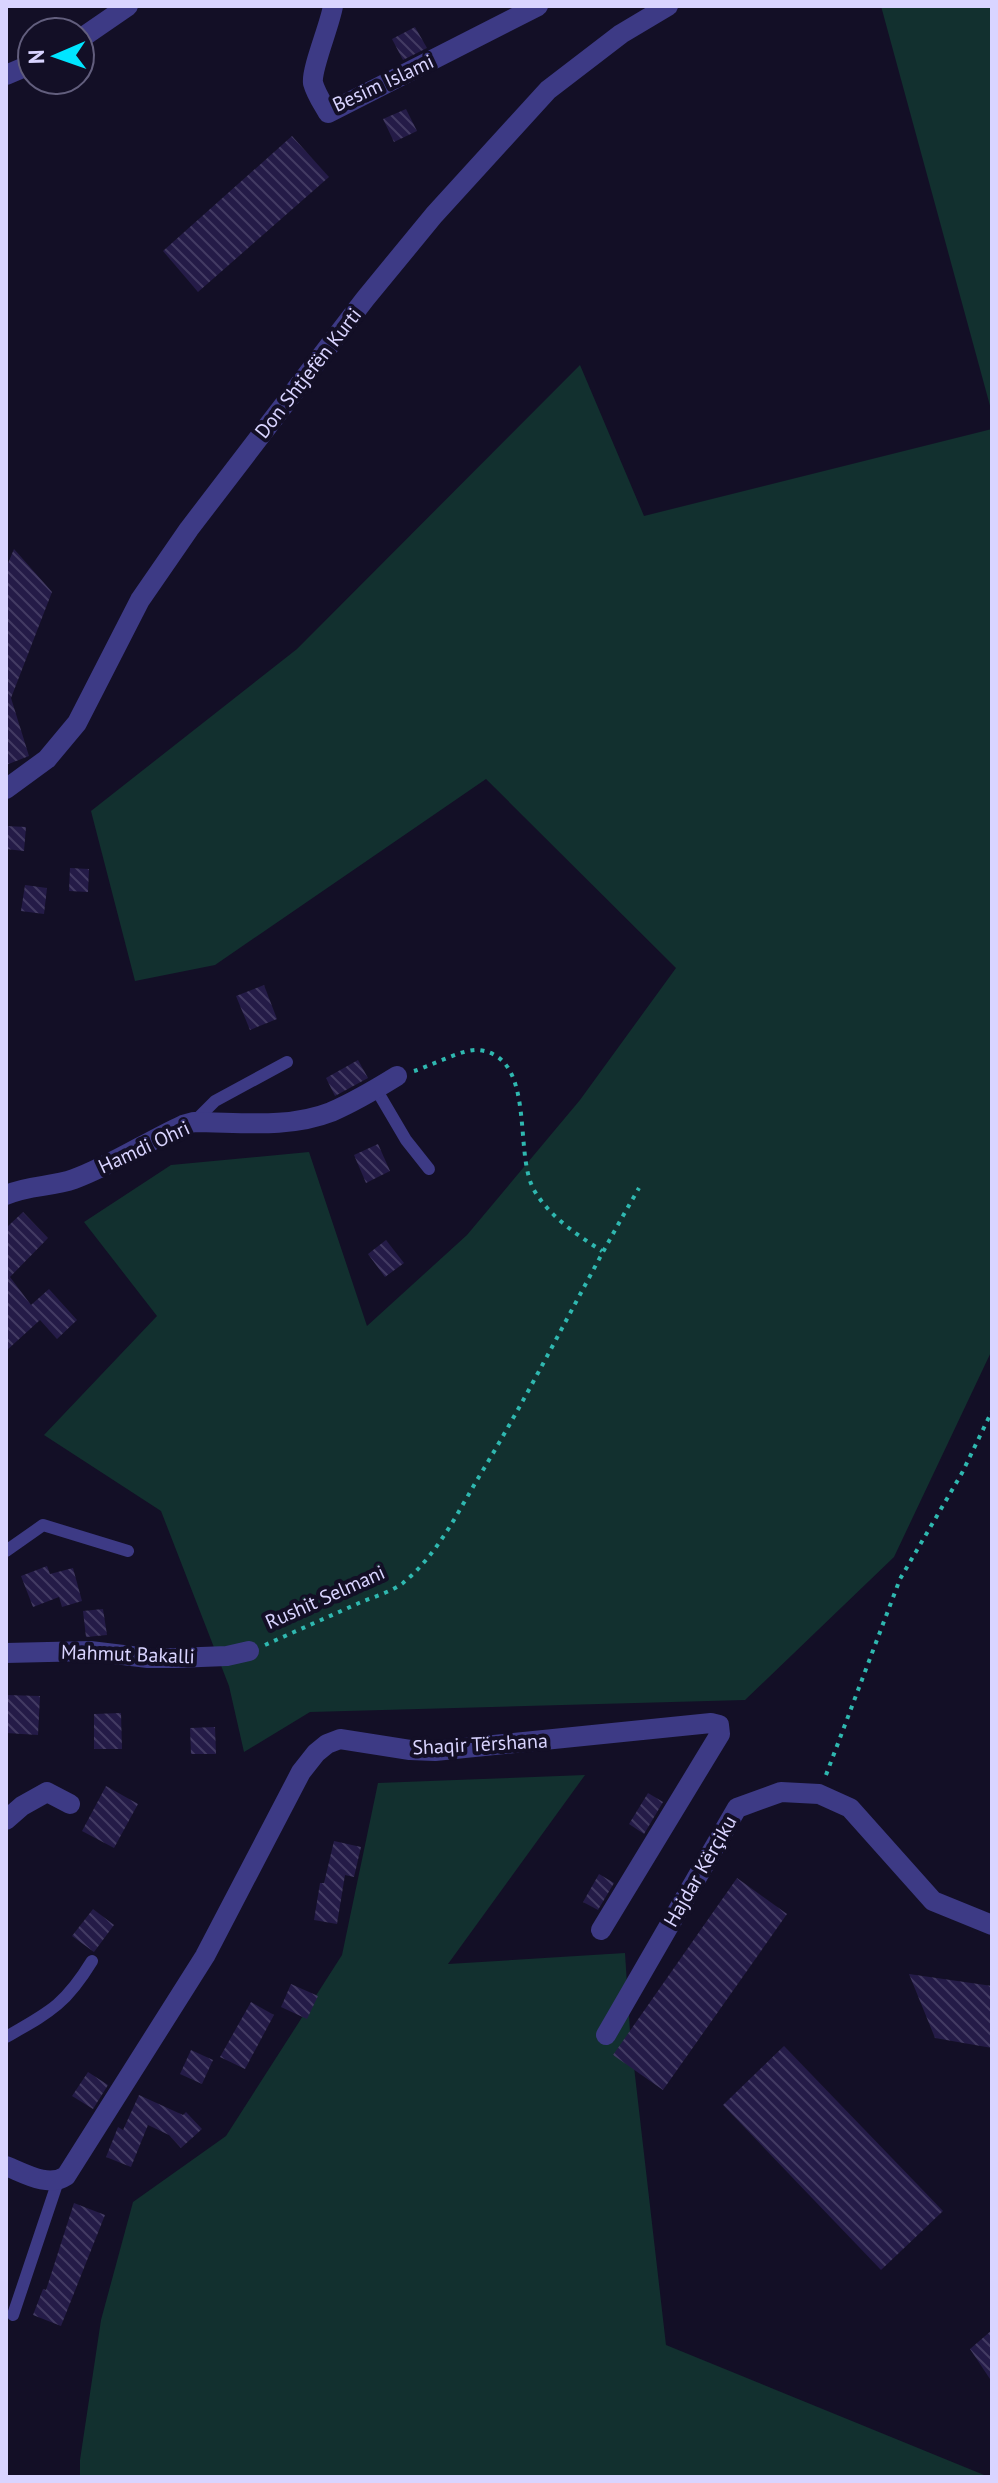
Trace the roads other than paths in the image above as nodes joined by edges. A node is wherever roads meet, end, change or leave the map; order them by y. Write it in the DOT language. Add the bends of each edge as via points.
graph roads {
  1 [pos="128,6"];
  2 [pos="333,6"];
  3 [pos="538,6"];
  4 [pos="668,6"];
  5 [pos="96,28"];
  6 [pos="6,789"];
  7 [pos="287,1062"];
  8 [pos="397,1076"];
  9 [pos="376,1089"];
  10 [pos="194,1122"];
  11 [pos="429,1169"];
  12 [pos="6,1195"];
  13 [pos="6,1551"];
  14 [pos="128,1551"];
  15 [pos="249,1651"];
  16 [pos="6,1653"];
  17 [pos="70,1804"];
  18 [pos="6,1820"];
  19 [pos="992,1925"];
  20 [pos="601,1930"];
  21 [pos="92,1961"];
  22 [pos="606,2035"];
  23 [pos="6,2037"];
  24 [pos="6,2166"];
  25 [pos="58,2181"];
  26 [pos="13,2315"];
  1 -- 5 [label="street"];
  2 -- 3 [label="street, Besim Islami" via="313,71 328,113"];
  4 -- 6 [label="street, Don Shtjefën Kurti" via="621,34 548,90 434,215 189,529 140,600 77,723 47,759"];
  7 -- 10 [label="lane" via="215,1101"];
  8 -- 9 [label="street, Hamdi Ohri"];
  9 -- 10 [label="street, Hamdi Ohri" via="314,1117"];
  9 -- 11 [label="lane"];
  10 -- 12 [label="street, Hamdi Ohri" via="88,1174"];
  13 -- 14 [label="lane" via="43,1525"];
  15 -- 16 [label="street, Mahmut Bakalli" via="175,1658 90,1651"];
  17 -- 18 [label="street" via="47,1792"];
  19 -- 22 [label="street, Hajdar Kërçiku" via="933,1901 850,1808 819,1794 781,1792 737,1808"];
  20 -- 25 [label="street, Shaqir Tërshana" via="720,1734 719,1725 435,1751 358,1740 327,1744 301,1772 175,2005 73,2166"];
  21 -- 23 [label="lane" via="59,2005"];
  24 -- 25 [label="street"];
  25 -- 26 [label="lane, Shaqir Tërshana"];
}
